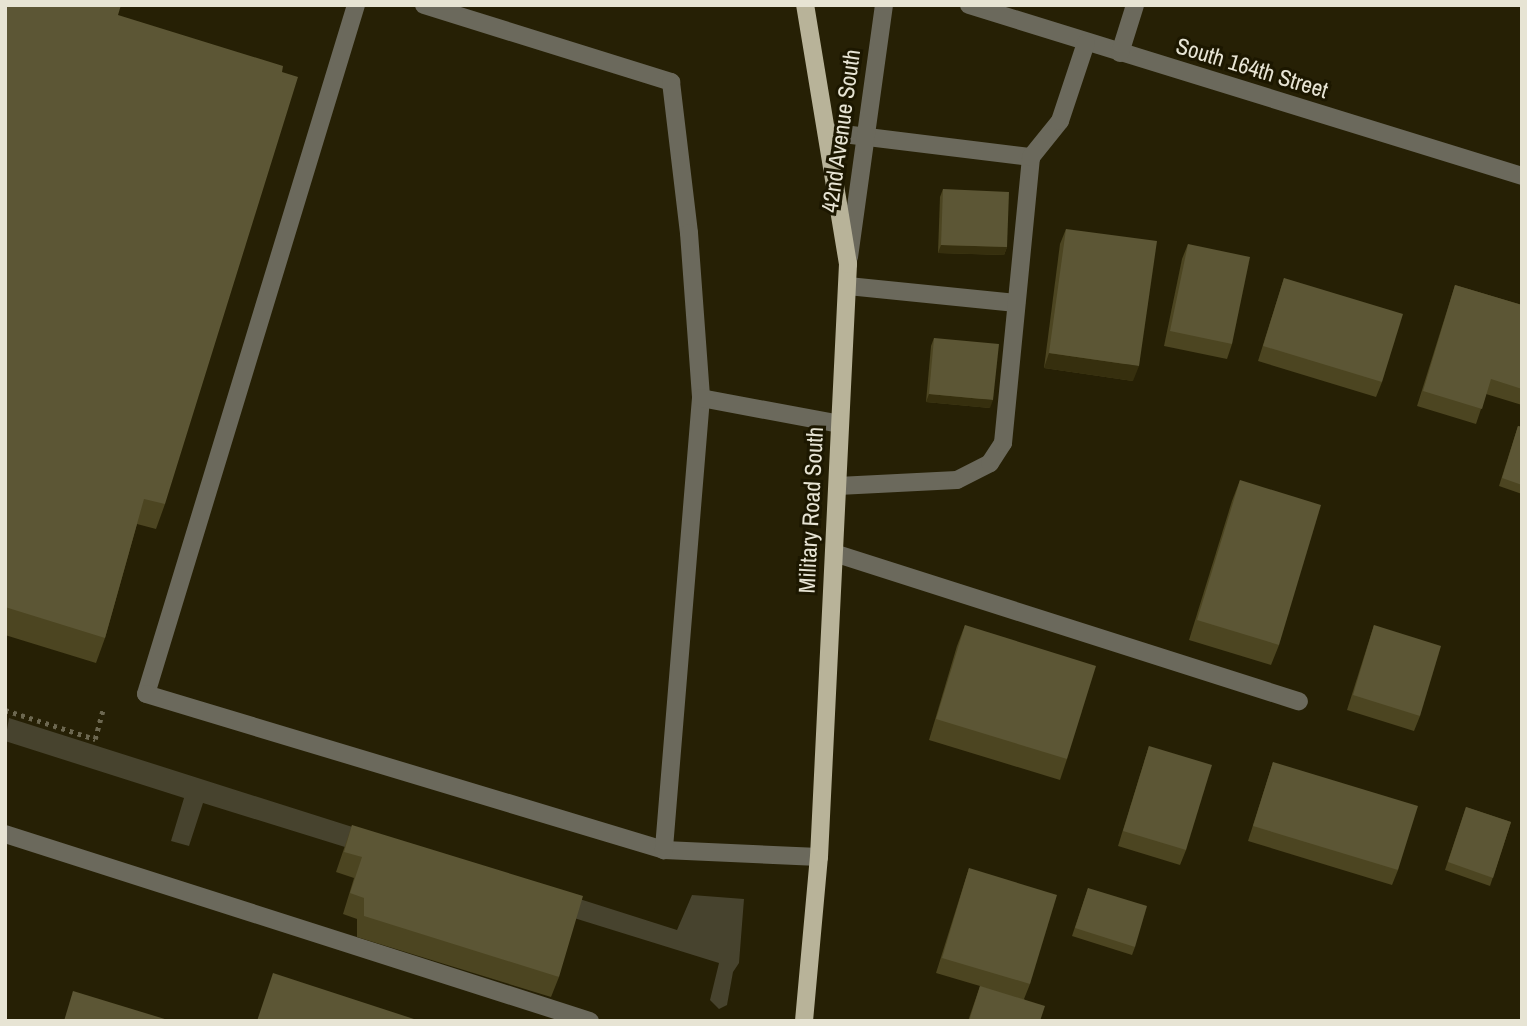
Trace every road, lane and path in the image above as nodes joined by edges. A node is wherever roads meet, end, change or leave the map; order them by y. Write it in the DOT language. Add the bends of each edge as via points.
graph roads {
  1 [pos="356,5"];
  2 [pos="424,5"];
  3 [pos="805,5"];
  4 [pos="884,5"];
  5 [pos="969,5"];
  6 [pos="1135,5"];
  7 [pos="1086,43"];
  8 [pos="1120,53"];
  9 [pos="827,132"];
  10 [pos="865,136"];
  11 [pos="1031,157"];
  12 [pos="1522,176"];
  13 [pos="848,264"];
  14 [pos="848,286"];
  15 [pos="1016,303"];
  16 [pos="701,398"];
  17 [pos="840,424"];
  18 [pos="838,486"];
  19 [pos="834,553"];
  20 [pos="1298,701"];
  21 [pos="5,710"];
  22 [pos="103,710"];
  23 [pos="5,834"];
  24 [pos="664,850"];
  25 [pos="819,857"];
  26 [pos="590,1021"];
  27 [pos="804,1021"];
  1 -- 24 [label="street" via="146,694"];
  2 -- 16 [label="street" via="671,82"];
  3 -- 9 [label="main road, Military Road South"];
  4 -- 10 [label="street, 42nd Avenue South"];
  5 -- 7 [label="street, South 164th Street"];
  6 -- 8 [label="street"];
  7 -- 8 [label="street, South 164th Street"];
  7 -- 11 [label="street" via="1060,121"];
  8 -- 12 [label="street, South 164th Street"];
  9 -- 10 [label="street"];
  9 -- 13 [label="main road, Military Road South"];
  10 -- 11 [label="street"];
  10 -- 13 [label="street, 42nd Avenue South"];
  11 -- 15 [label="street"];
  13 -- 14 [label="main road, Military Road South"];
  14 -- 15 [label="street"];
  14 -- 17 [label="main road, Military Road South"];
  15 -- 18 [label="street" via="1003,443 990,463 957,480"];
  16 -- 17 [label="street"];
  16 -- 24 [label="street"];
  17 -- 18 [label="main road, Military Road South"];
  18 -- 19 [label="main road, Military Road South"];
  19 -- 20 [label="street"];
  19 -- 25 [label="main road, Military Road South"];
  21 -- 22 [label="path" via="95,739"];
  23 -- 26 [label="street"];
  24 -- 25 [label="street"];
  25 -- 27 [label="main road, Military Road South"];
}
